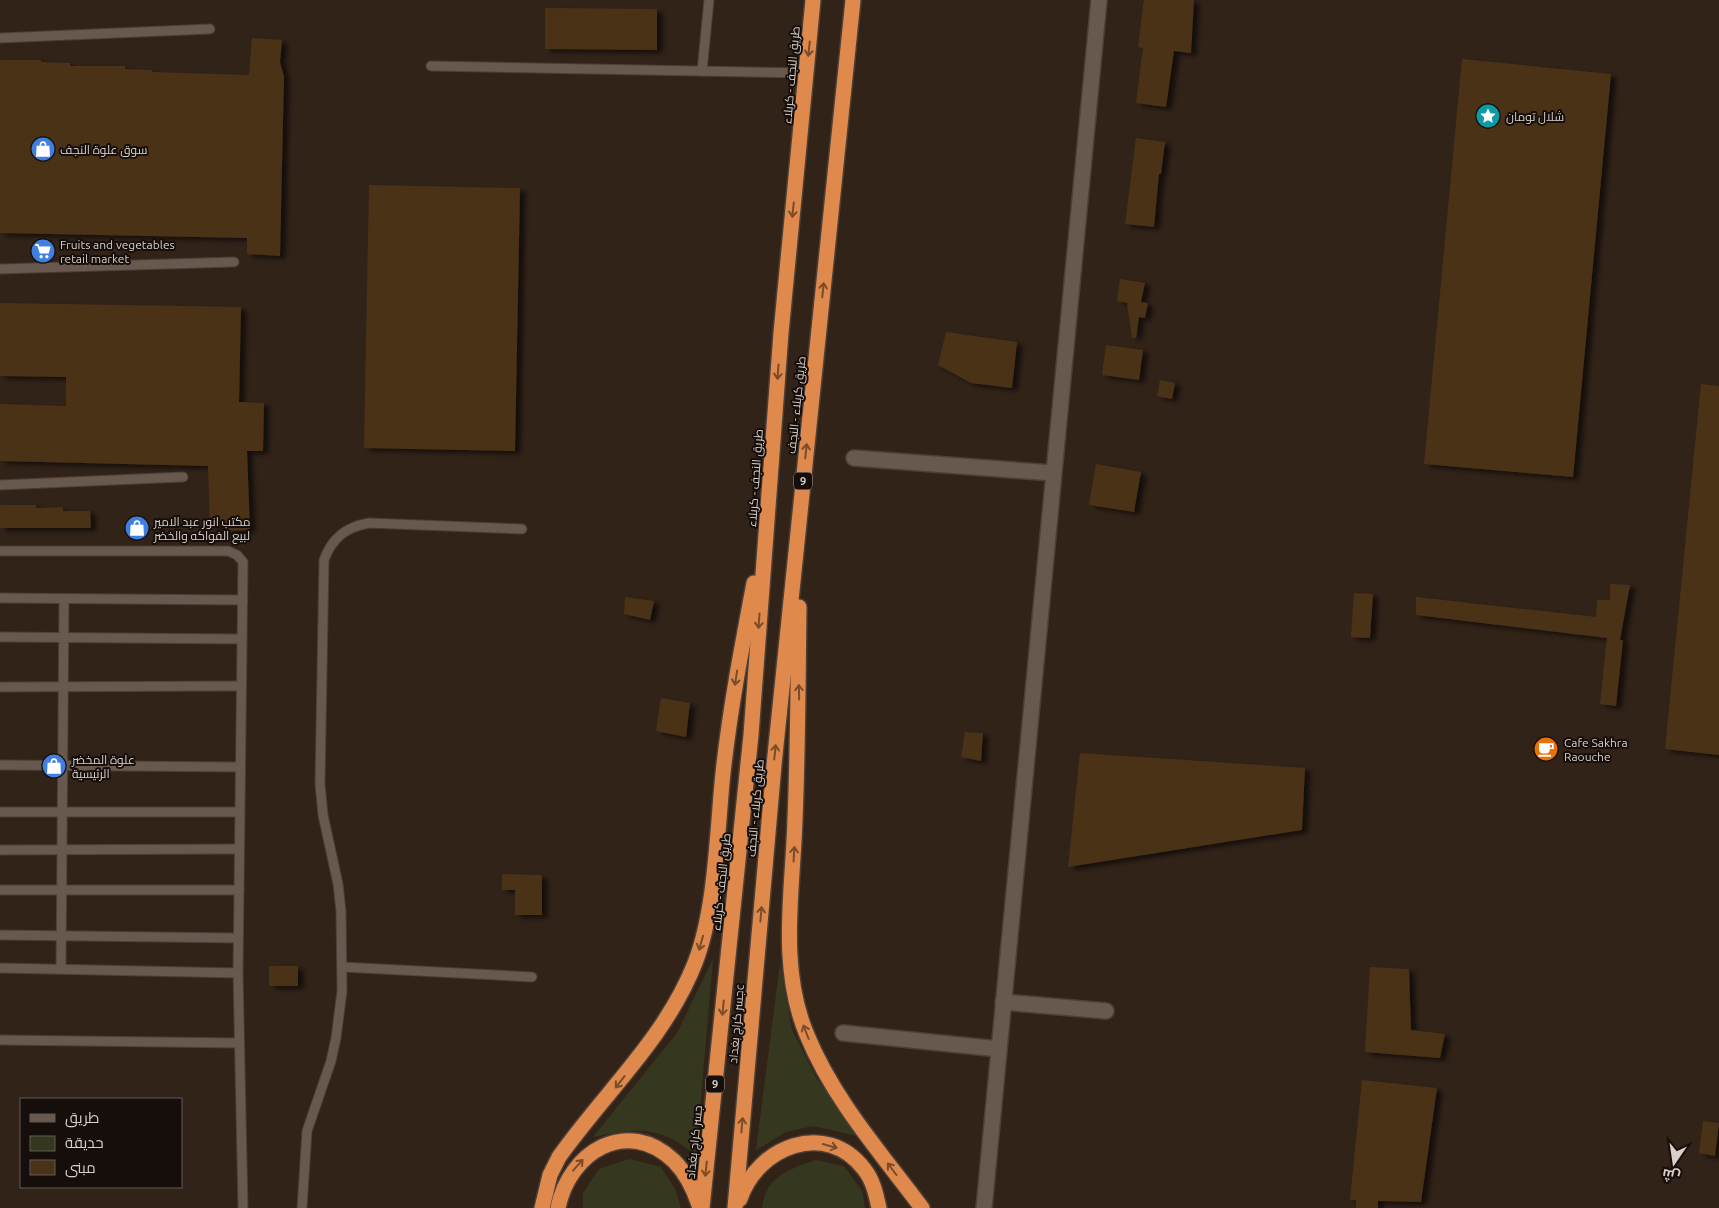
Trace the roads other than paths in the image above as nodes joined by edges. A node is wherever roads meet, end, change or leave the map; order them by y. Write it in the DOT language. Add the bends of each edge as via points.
graph roads {
  1 [pos="709,0"];
  2 [pos="813,0"];
  3 [pos="853,0"];
  4 [pos="1099,0"];
  5 [pos="210,29"];
  6 [pos="0,38"];
  7 [pos="430,66"];
  8 [pos="702,71"];
  9 [pos="806,73"];
  10 [pos="234,262"];
  11 [pos="0,269"];
  12 [pos="854,458"];
  13 [pos="1053,474"];
  14 [pos="183,477"];
  15 [pos="0,485"];
  16 [pos="768,510"];
  17 [pos="800,514"];
  18 [pos="522,529"];
  19 [pos="0,550"];
  20 [pos="0,598"];
  21 [pos="64,599"];
  22 [pos="243,600"];
  23 [pos="0,637"];
  24 [pos="63,638"];
  25 [pos="242,639"];
  26 [pos="240,686"];
  27 [pos="0,688"];
  28 [pos="63,688"];
  29 [pos="0,765"];
  30 [pos="63,766"];
  31 [pos="239,767"];
  32 [pos="0,812"];
  33 [pos="239,812"];
  34 [pos="62,813"];
  35 [pos="0,850"];
  36 [pos="62,850"];
  37 [pos="239,850"];
  38 [pos="0,890"];
  39 [pos="62,890"];
  40 [pos="239,890"];
  41 [pos="0,935"];
  42 [pos="62,937"];
  43 [pos="238,938"];
  44 [pos="728,959"];
  45 [pos="756,962"];
  46 [pos="343,967"];
  47 [pos="0,968"];
  48 [pos="61,968"];
  49 [pos="238,973"];
  50 [pos="532,977"];
  51 [pos="1003,1002"];
  52 [pos="1106,1011"];
  53 [pos="843,1033"];
  54 [pos="0,1040"];
  55 [pos="239,1043"];
  56 [pos="999,1049"];
  57 [pos="243,1208"];
  58 [pos="302,1208"];
  59 [pos="542,1208"];
  60 [pos="558,1208"];
  61 [pos="701,1208"];
  62 [pos="736,1208"];
  63 [pos="879,1208"];
  64 [pos="922,1208"];
  65 [pos="984,1208"];
  1 -- 8 [label="lane"];
  2 -- 9 [label="highway, طريق النجف - کربلاء / 9, one-way"];
  17 -- 3 [label="highway, طريق کربلاء - النجف / 9, one-way"];
  4 -- 13 [label="street"];
  5 -- 6 [label="lane"];
  7 -- 8 [label="lane"];
  8 -- 9 [label="lane"];
  9 -- 16 [label="highway, طريق النجف - کربلاء / 9, one-way"];
  10 -- 11 [label="lane"];
  12 -- 13 [label="street"];
  13 -- 51 [label="street"];
  14 -- 15 [label="lane"];
  16 -- 44 [label="highway, طريق النجف - کربلاء / 9, one-way" via="751,736"];
  16 -- 59 [label="highway, one-way" via="737,672 702,941 668,1016 646,1049 559,1157 550,1175"];
  45 -- 17 [label="highway, طريق کربلاء - النجف / 9, one-way"];
  64 -- 17 [label="highway, one-way" via="829,1081 807,1035 794,986 789,945 798,735"];
  18 -- 46 [label="lane" via="369,523 349,528 328,550 322,570 320,784 323,815 338,884"];
  19 -- 22 [label="lane" via="228,551 242,562"];
  20 -- 21 [label="lane"];
  21 -- 22 [label="lane"];
  21 -- 24 [label="lane"];
  22 -- 25 [label="lane"];
  23 -- 24 [label="lane"];
  24 -- 25 [label="lane"];
  24 -- 28 [label="lane"];
  25 -- 26 [label="lane"];
  26 -- 28 [label="lane"];
  26 -- 31 [label="lane"];
  27 -- 28 [label="lane"];
  28 -- 30 [label="lane"];
  29 -- 30 [label="lane"];
  30 -- 31 [label="lane"];
  30 -- 34 [label="lane"];
  31 -- 33 [label="lane"];
  32 -- 34 [label="lane"];
  33 -- 34 [label="lane"];
  33 -- 37 [label="lane"];
  34 -- 36 [label="lane"];
  35 -- 36 [label="lane"];
  36 -- 37 [label="lane"];
  36 -- 39 [label="lane"];
  37 -- 40 [label="lane"];
  38 -- 39 [label="lane"];
  39 -- 40 [label="lane"];
  39 -- 42 [label="lane"];
  40 -- 43 [label="lane"];
  41 -- 42 [label="lane"];
  42 -- 43 [label="lane"];
  42 -- 48 [label="lane"];
  43 -- 49 [label="lane"];
  44 -- 61 [label="highway, جسر كراج بغداد / 9, one-way"];
  62 -- 45 [label="highway, جسر كراج بغدادc / 9, one-way"];
  46 -- 50 [label="lane"];
  46 -- 58 [label="lane" via="336,1038 307,1131"];
  47 -- 48 [label="lane"];
  48 -- 49 [label="lane"];
  49 -- 55 [label="lane"];
  51 -- 52 [label="street"];
  51 -- 56 [label="street"];
  53 -- 56 [label="street"];
  54 -- 55 [label="lane"];
  55 -- 57 [label="lane"];
  56 -- 65 [label="street"];
  60 -- 61 [label="highway, one-way" via="566,1180 573,1170 603,1146 617,1142 645,1144 668,1156 686,1177"];
  62 -- 63 [label="highway, one-way" via="750,1177 766,1160 783,1150 813,1142 844,1150 864,1169 872,1181"];
}
